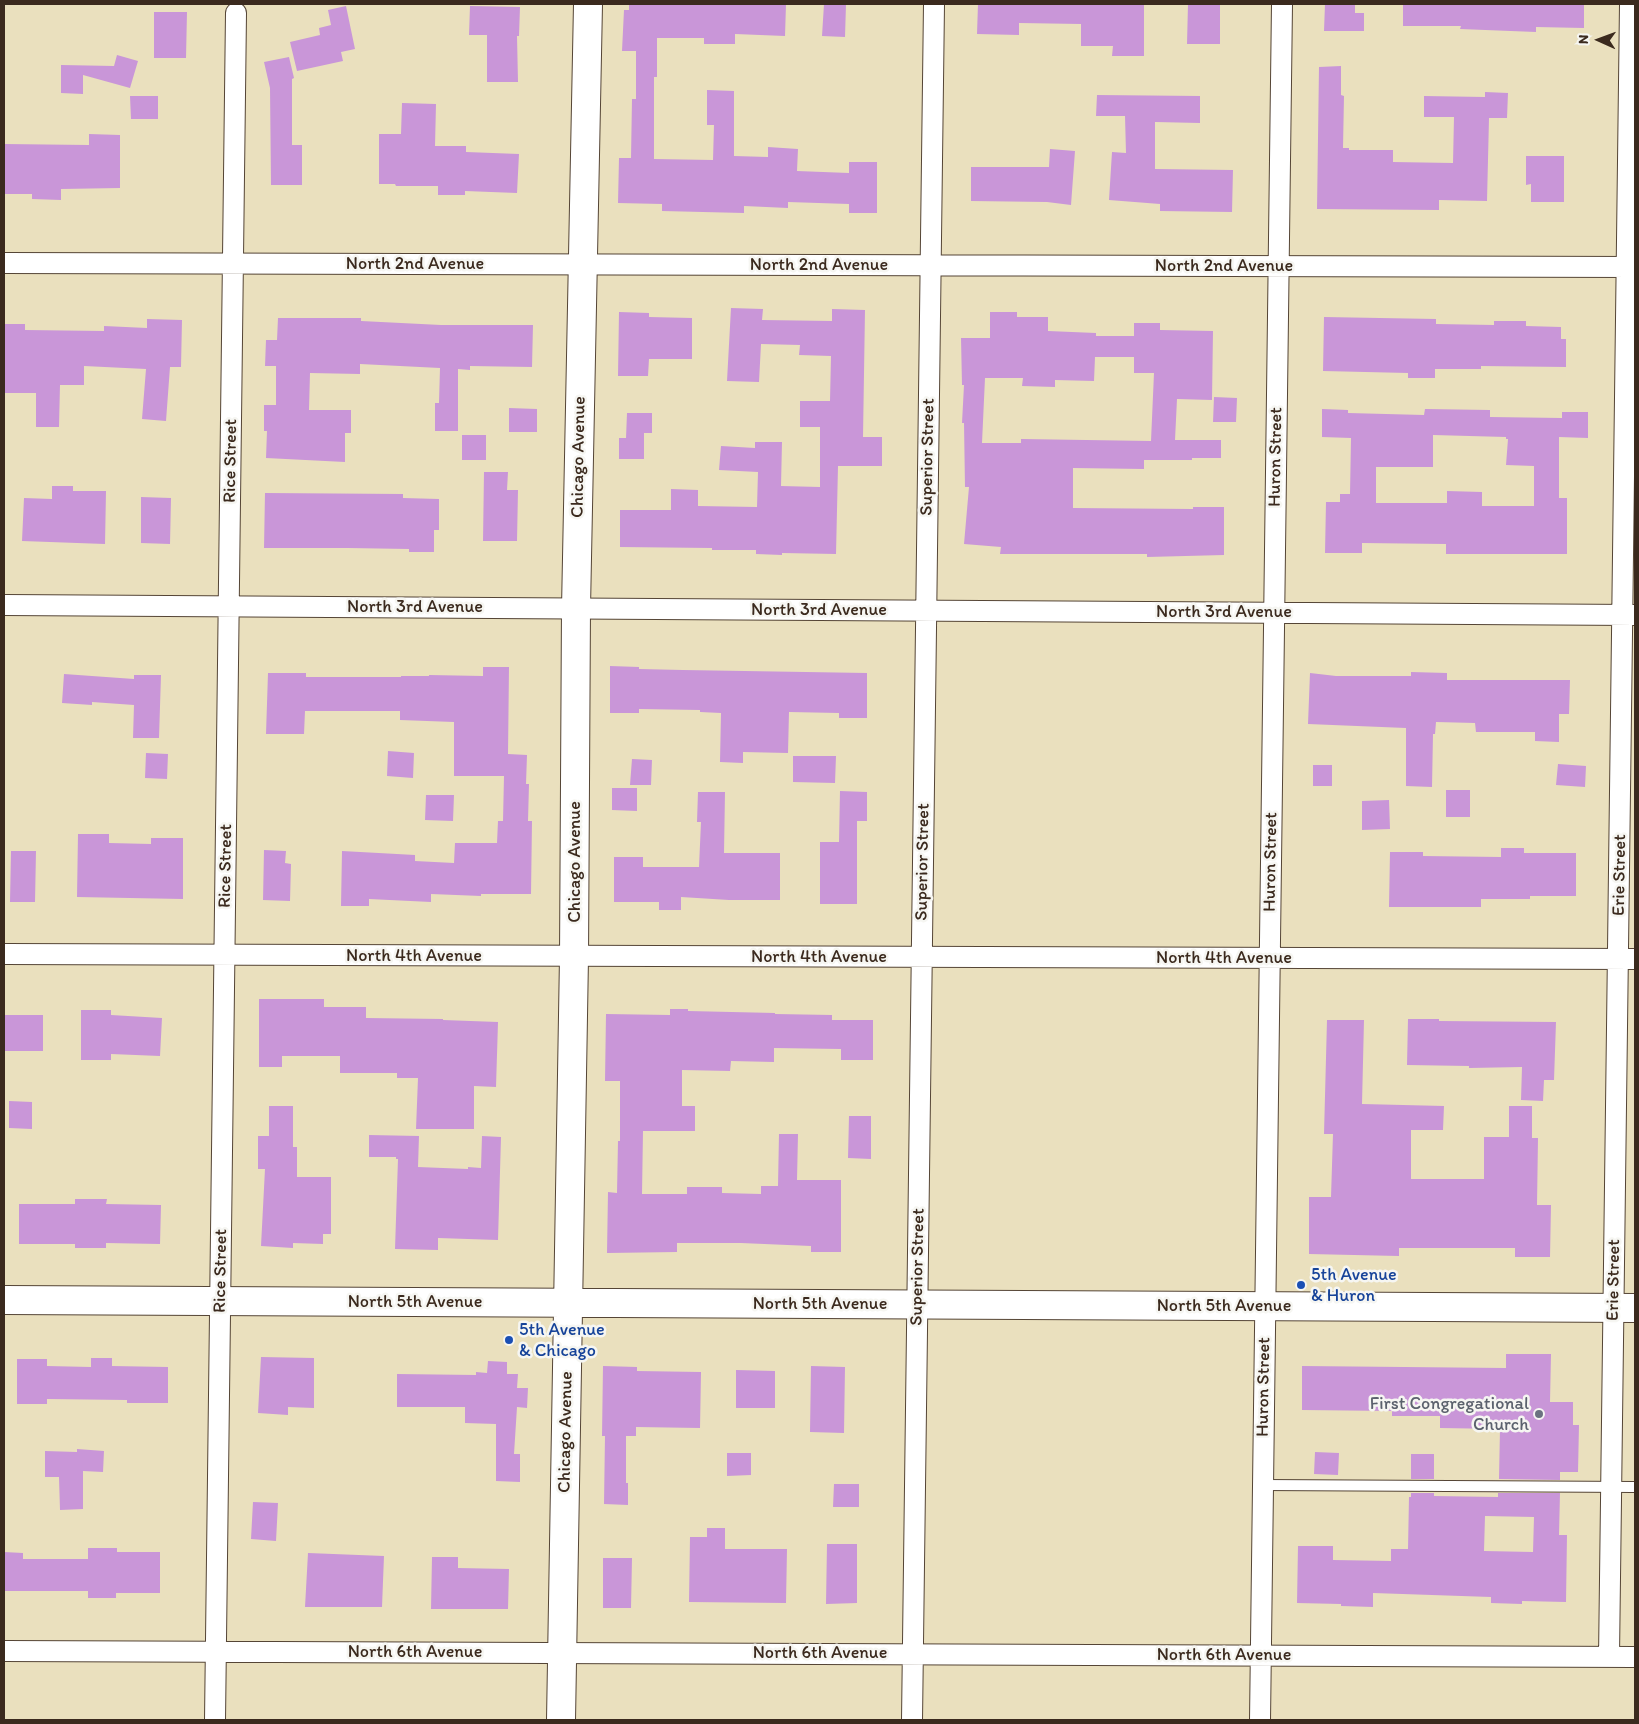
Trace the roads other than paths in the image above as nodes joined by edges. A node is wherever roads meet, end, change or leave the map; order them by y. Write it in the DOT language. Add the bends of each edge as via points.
graph roads {
  1 [pos="588,4"];
  2 [pos="934,4"];
  3 [pos="1282,4"];
  4 [pos="1630,4"];
  5 [pos="236,13"];
  6 [pos="4,264"];
  7 [pos="234,264"];
  8 [pos="582,265"];
  9 [pos="930,265"];
  10 [pos="1279,266"];
  11 [pos="1631,267"];
  12 [pos="4,605"];
  13 [pos="229,606"];
  14 [pos="576,608"];
  15 [pos="926,611"];
  16 [pos="1274,613"];
  17 [pos="1629,615"];
  18 [pos="4,954"];
  19 [pos="225,955"];
  20 [pos="574,957"];
  21 [pos="922,958"];
  22 [pos="1270,958"];
  23 [pos="1627,959"];
  24 [pos="4,1300"];
  25 [pos="220,1300"];
  26 [pos="568,1302"];
  27 [pos="918,1304"];
  28 [pos="1265,1306"];
  29 [pos="1625,1308"];
  30 [pos="1263,1485"];
  31 [pos="1612,1487"];
  32 [pos="1635,1487"];
  33 [pos="4,1651"];
  34 [pos="216,1651"];
  35 [pos="562,1652"];
  36 [pos="913,1654"];
  37 [pos="1261,1655"];
  38 [pos="1609,1657"];
  39 [pos="1635,1657"];
  40 [pos="215,1720"];
  41 [pos="561,1720"];
  42 [pos="912,1720"];
  43 [pos="1260,1720"];
  1 -- 8 [label="main road, Chicago Avenue"];
  2 -- 9 [label="street, Superior Street"];
  3 -- 10 [label="street, Huron Street"];
  4 -- 11 [label="street, Erie Street"];
  5 -- 7 [label="street, Rice Street"];
  6 -- 7 [label="street, North 2nd Avenue"];
  7 -- 8 [label="street, North 2nd Avenue"];
  7 -- 13 [label="street, Rice Street"];
  8 -- 9 [label="street, North 2nd Avenue"];
  8 -- 14 [label="main road, Chicago Avenue"];
  9 -- 10 [label="street, North 2nd Avenue"];
  9 -- 15 [label="street, Superior Street"];
  10 -- 11 [label="street, North 2nd Avenue"];
  10 -- 16 [label="street, Huron Street"];
  11 -- 17 [label="street, Erie Street"];
  12 -- 13 [label="street, North 3rd Avenue"];
  13 -- 14 [label="street, North 3rd Avenue"];
  13 -- 19 [label="street, Rice Street"];
  14 -- 15 [label="street, North 3rd Avenue"];
  14 -- 20 [label="main road, Chicago Avenue"];
  15 -- 16 [label="street, North 3rd Avenue"];
  15 -- 21 [label="street, Superior Street"];
  16 -- 17 [label="street, North 3rd Avenue"];
  16 -- 22 [label="street, Huron Street"];
  17 -- 23 [label="street, Erie Street"];
  18 -- 19 [label="street, North 4th Avenue"];
  19 -- 20 [label="street, North 4th Avenue"];
  19 -- 25 [label="street, Rice Street"];
  20 -- 21 [label="street, North 4th Avenue"];
  20 -- 26 [label="main road, Chicago Avenue"];
  21 -- 22 [label="street, North 4th Avenue"];
  21 -- 27 [label="street, Superior Street"];
  22 -- 23 [label="street, North 4th Avenue"];
  22 -- 28 [label="street, Huron Street"];
  23 -- 29 [label="street, Erie Street"];
  24 -- 25 [label="main road, North 5th Avenue"];
  25 -- 26 [label="main road, North 5th Avenue"];
  25 -- 34 [label="street, Rice Street"];
  26 -- 27 [label="main road, North 5th Avenue"];
  26 -- 35 [label="main road, Chicago Avenue"];
  27 -- 28 [label="main road, North 5th Avenue"];
  27 -- 36 [label="street, Superior Street"];
  28 -- 29 [label="main road, North 5th Avenue"];
  28 -- 30 [label="street, Huron Street"];
  29 -- 31 [label="street, Erie Street"];
  30 -- 31 [label="lane"];
  30 -- 37 [label="street, Huron Street"];
  31 -- 32 [label="lane"];
  31 -- 38 [label="street, Erie Street"];
  33 -- 34 [label="street, North 6th Avenue"];
  34 -- 35 [label="street, North 6th Avenue"];
  34 -- 40 [label="street, Rice Street"];
  35 -- 36 [label="street, North 6th Avenue"];
  35 -- 41 [label="main road, Chicago Avenue"];
  36 -- 37 [label="street, North 6th Avenue"];
  36 -- 42 [label="street, Superior Street"];
  37 -- 38 [label="street, North 6th Avenue"];
  37 -- 43 [label="street, Huron Street"];
  38 -- 39 [label="street, North 6th Avenue"];
}
